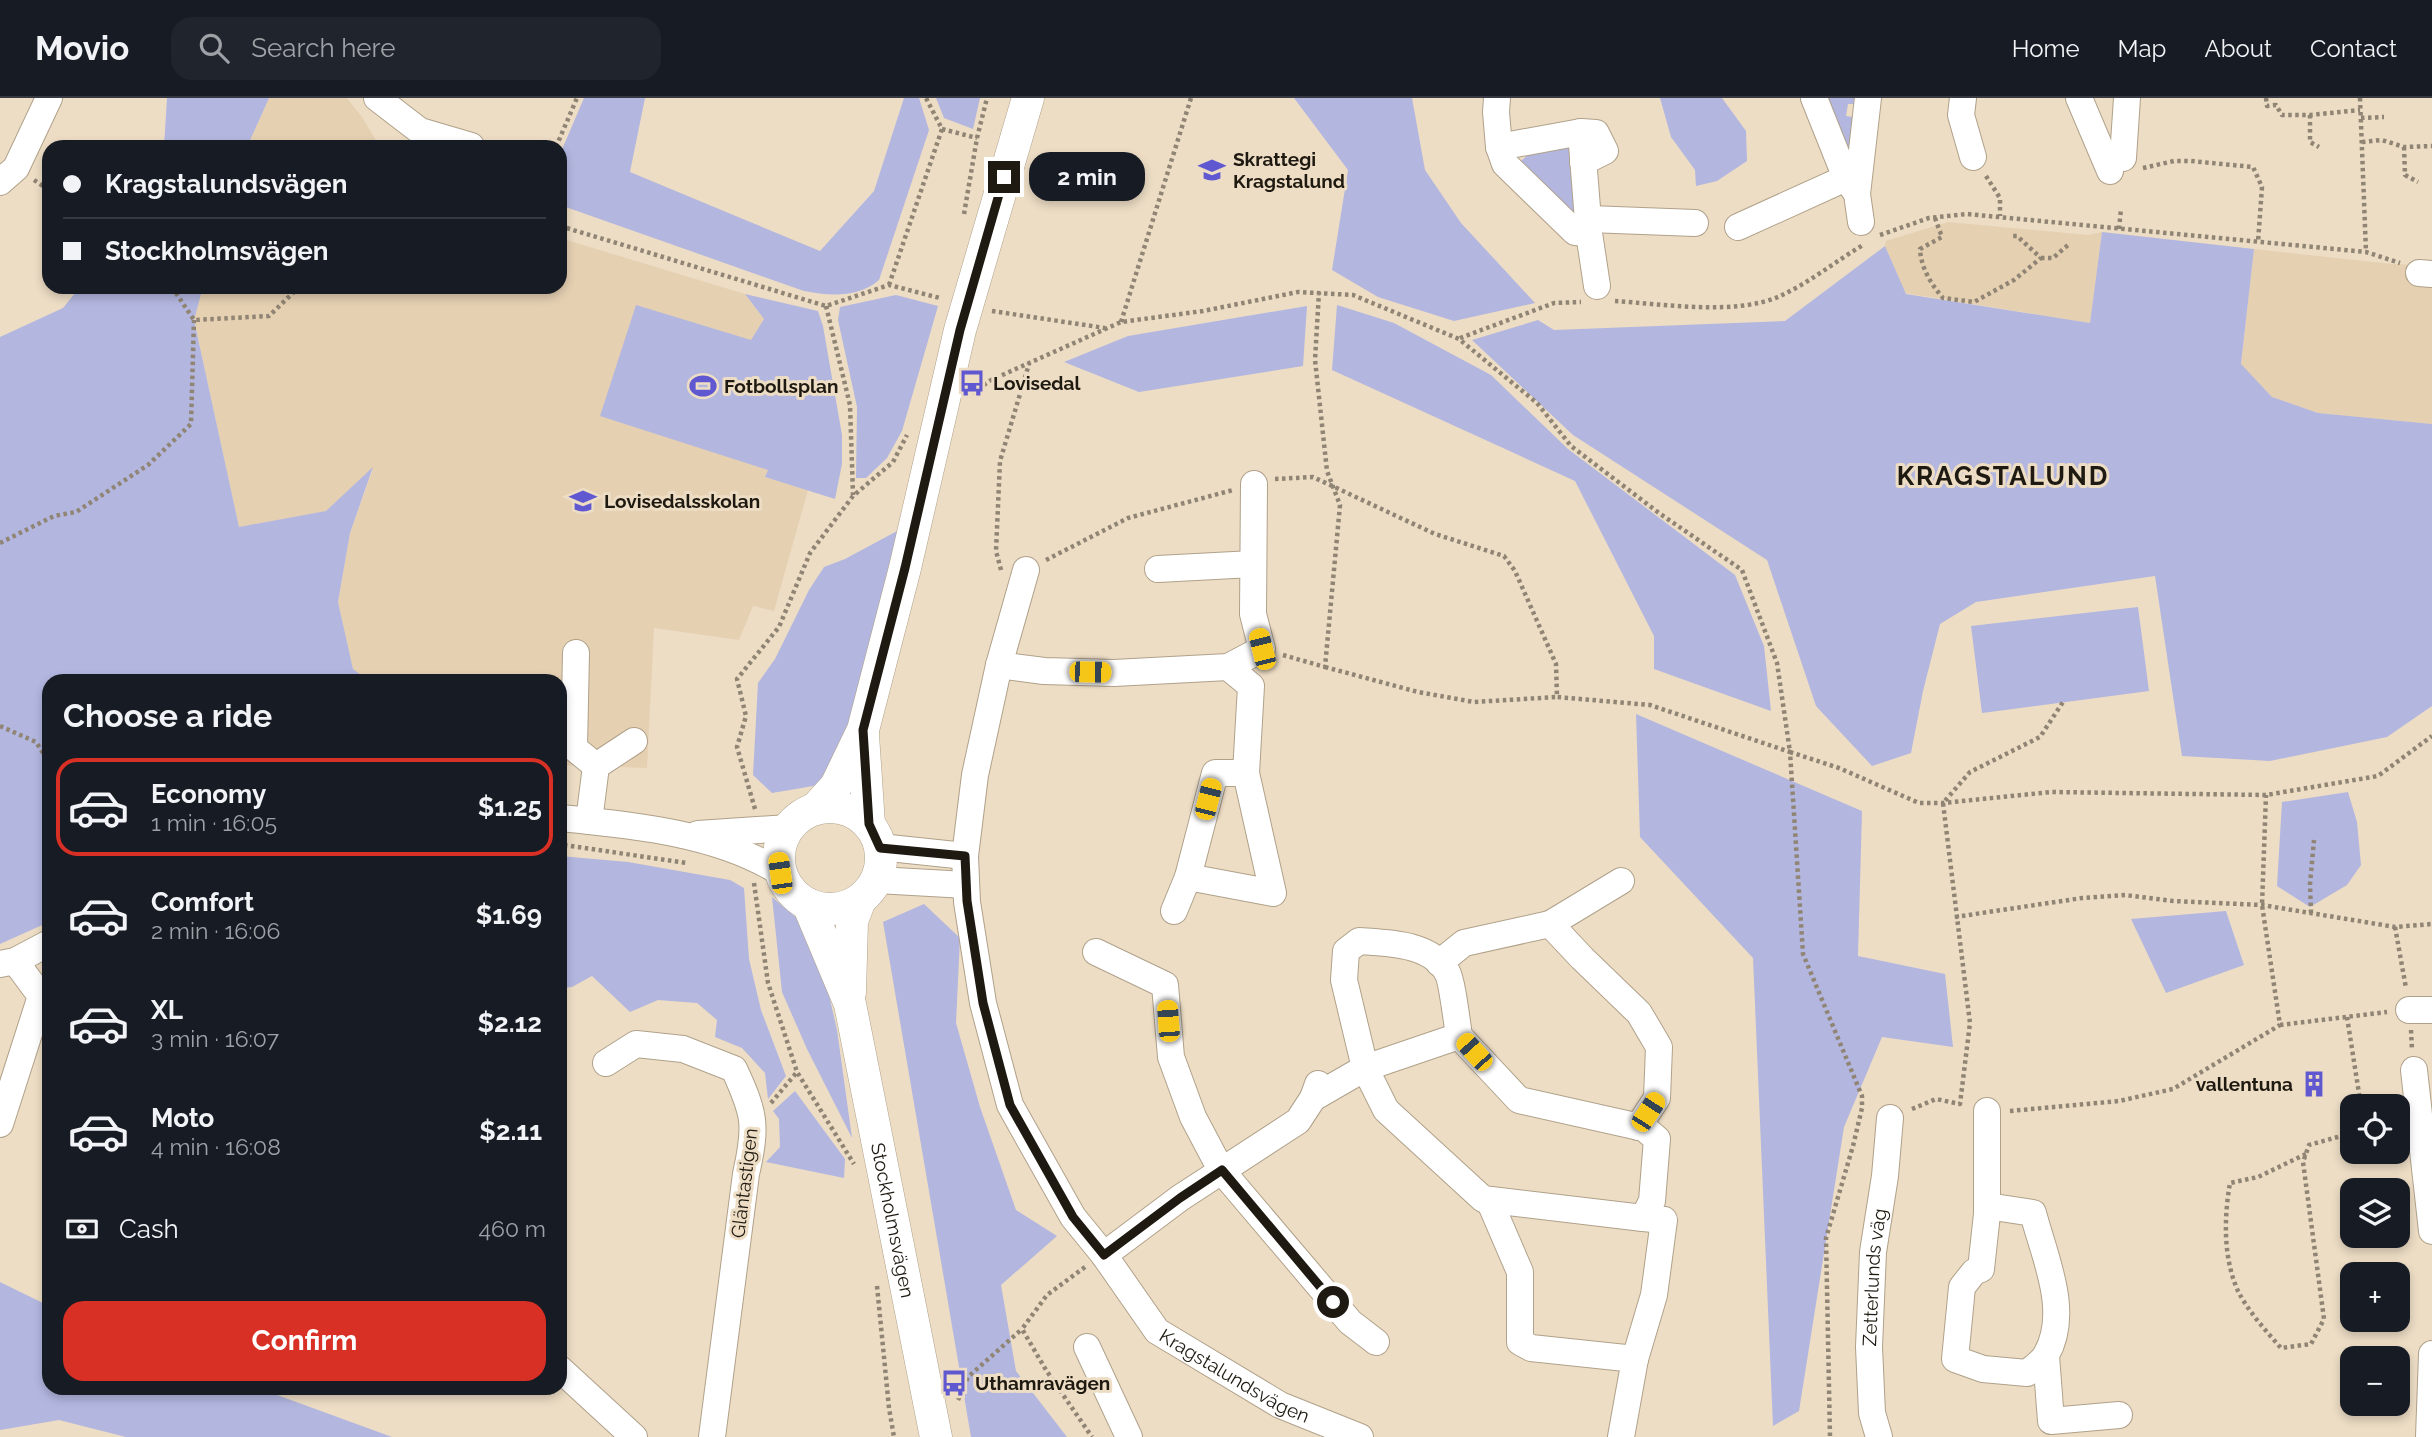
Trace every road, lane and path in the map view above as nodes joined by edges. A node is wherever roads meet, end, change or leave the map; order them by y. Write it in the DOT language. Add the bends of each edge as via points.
graph roads {
  1 [pos="50,98"];
  2 [pos="377,98"];
  3 [pos="577,98"];
  4 [pos="926,98"];
  5 [pos="1028,98"];
  6 [pos="1191,98"];
  7 [pos="1497,98"];
  8 [pos="1814,98"];
  9 [pos="1868,98"];
  10 [pos="1963,98"];
  11 [pos="2079,98"];
  12 [pos="2127,98"];
  13 [pos="2266,98"];
  14 [pos="2360,98"];
  15 [pos="2360,110"];
  16 [pos="2310,116"];
  17 [pos="2384,117"];
  18 [pos="2361,118"];
  19 [pos="942,129"];
  20 [pos="977,138"];
  21 [pos="451,140"];
  22 [pos="559,140"];
  23 [pos="2362,142"];
  24 [pos="2432,146"];
  25 [pos="1499,147"];
  26 [pos="2319,147"];
  27 [pos="2404,147"];
  28 [pos="1973,157"];
  29 [pos="2124,166"];
  30 [pos="0,182"];
  31 [pos="2418,182"];
  32 [pos="1851,186"];
  33 [pos="2121,209"];
  34 [pos="2000,216"];
  35 [pos="1936,218"];
  36 [pos="1861,222"];
  37 [pos="1695,223"];
  38 [pos="1589,226"];
  39 [pos="1738,226"];
  40 [pos="567,228"];
  41 [pos="2119,229"];
  42 [pos="2012,236"];
  43 [pos="2258,242"];
  44 [pos="2068,245"];
  45 [pos="2366,252"];
  46 [pos="2041,258"];
  47 [pos="2420,270"];
  48 [pos="890,285"];
  49 [pos="1320,292"];
  50 [pos="177,294"];
  51 [pos="292,294"];
  52 [pos="1599,296"];
  53 [pos="940,298"];
  54 [pos="826,306"];
  55 [pos="990,310"];
  56 [pos="194,320"];
  57 [pos="1121,322"];
  58 [pos="1106,328"];
  59 [pos="1459,339"];
  60 [pos="1030,363"];
  61 [pos="969,396"];
  62 [pos="1254,484"];
  63 [pos="1334,487"];
  64 [pos="853,496"];
  65 [pos="0,543"];
  66 [pos="996,551"];
  67 [pos="1254,564"];
  68 [pos="1158,569"];
  69 [pos="1026,570"];
  70 [pos="1262,649"];
  71 [pos="576,653"];
  72 [pos="999,665"];
  73 [pos="1228,667"];
  74 [pos="1325,667"];
  75 [pos="1557,697"];
  76 [pos="2063,702"];
  77 [pos="0,726"];
  78 [pos="863,730"];
  79 [pos="2432,736"];
  80 [pos="634,741"];
  81 [pos="42,751"];
  82 [pos="1790,752"];
  83 [pos="596,766"];
  84 [pos="1246,773"];
  85 [pos="2266,794"];
  86 [pos="1943,803"];
  87 [pos="816,808"];
  88 [pos="567,819"];
  89 [pos="589,821"];
  90 [pos="788,828"];
  91 [pos="682,835"];
  92 [pos="874,836"];
  93 [pos="2314,840"];
  94 [pos="567,845"];
  95 [pos="965,856"];
  96 [pos="698,864"];
  97 [pos="780,873"];
  98 [pos="1188,877"];
  99 [pos="1621,881"];
  100 [pos="966,885"];
  101 [pos="868,890"];
  102 [pos="808,904"];
  103 [pos="2262,905"];
  104 [pos="1174,912"];
  105 [pos="2311,913"];
  106 [pos="1955,917"];
  107 [pos="1550,924"];
  108 [pos="2432,924"];
  109 [pos="2395,927"];
  110 [pos="42,946"];
  111 [pos="1096,952"];
  112 [pos="7,962"];
  113 [pos="1438,962"];
  114 [pos="42,999"];
  115 [pos="850,1004"];
  116 [pos="42,1010"];
  117 [pos="2421,1010"];
  118 [pos="2347,1017"];
  119 [pos="2280,1025"];
  120 [pos="1460,1036"];
  121 [pos="606,1063"];
  122 [pos="1365,1068"];
  123 [pos="2414,1070"];
  124 [pos="2359,1094"];
  125 [pos="1862,1108"];
  126 [pos="1987,1111"];
  127 [pos="1890,1118"];
  128 [pos="0,1124"];
  129 [pos="1639,1126"];
  130 [pos="2340,1136"];
  131 [pos="2306,1154"];
  132 [pos="1222,1170"];
  133 [pos="1489,1200"];
  134 [pos="1987,1206"];
  135 [pos="1643,1218"];
  136 [pos="2432,1231"];
  137 [pos="1104,1255"];
  138 [pos="1023,1329"];
  139 [pos="1376,1342"];
  140 [pos="1087,1347"];
  141 [pos="2432,1354"];
  142 [pos="2046,1356"];
  143 [pos="1635,1359"];
  144 [pos="567,1375"];
  145 [pos="958,1400"];
  146 [pos="2119,1415"];
  147 [pos="634,1437"];
  148 [pos="712,1437"];
  149 [pos="936,1437"];
  150 [pos="1092,1437"];
  151 [pos="1129,1437"];
  152 [pos="1360,1437"];
  153 [pos="1620,1437"];
  154 [pos="1830,1437"];
  155 [pos="1879,1437"];
  156 [pos="2429,1437"];
  1 -- 30 [label="street" via="16,168"];
  2 -- 21 [label="street" via="420,131"];
  3 -- 22 [label="path"];
  4 -- 19 [label="path"];
  5 -- 78 [label="main road" via="960,330"];
  6 -- 57 [label="path"];
  7 -- 25 [label="street"];
  8 -- 32 [label="street"];
  9 -- 32 [label="street"];
  10 -- 28 [label="street" via="1961,115"];
  11 -- 29 [label="street"];
  12 -- 29 [label="street"];
  13 -- 16 [label="path" via="2267,106 2276,105 2282,115"];
  14 -- 15 [label="path"];
  15 -- 16 [label="path"];
  15 -- 18 [label="path"];
  16 -- 26 [label="path" via="2310,142"];
  17 -- 18 [label="path"];
  18 -- 23 [label="path"];
  19 -- 20 [label="path"];
  19 -- 48 [label="path"];
  23 -- 27 [label="path" via="2382,140"];
  23 -- 45 [label="path"];
  24 -- 27 [label="path"];
  25 -- 38 [label="street" via="1504,164 1576,232"];
  25 -- 38 [label="street" via="1581,132"];
  27 -- 31 [label="path" via="2405,175"];
  28 -- 34 [label="path" via="2000,198"];
  29 -- 43 [label="path" via="2191,161 2253,167 2262,187"];
  32 -- 36 [label="street"];
  32 -- 39 [label="street"];
  33 -- 41 [label="path"];
  34 -- 35 [label="path"];
  34 -- 41 [label="path"];
  35 -- 46 [label="path" via="1942,237 1920,249 1927,276 1943,298 1974,302 2014,280"];
  35 -- 52 [label="path" via="1880,235 1780,296 1752,303 1713,307"];
  37 -- 38 [label="street"];
  38 -- 52 [label="street"];
  40 -- 54 [label="path"];
  41 -- 43 [label="path"];
  42 -- 46 [label="path"];
  43 -- 45 [label="path"];
  44 -- 46 [label="path" via="2053,258"];
  45 -- 47 [label="path"];
  48 -- 53 [label="path"];
  48 -- 54 [label="path"];
  49 -- 57 [label="path"];
  49 -- 59 [label="path" via="1353,295"];
  49 -- 63 [label="path" via="1315,360 1327,471"];
  50 -- 56 [label="path"];
  51 -- 56 [label="path" via="269,316"];
  52 -- 59 [label="path" via="1554,303"];
  54 -- 64 [label="path" via="850,404"];
  55 -- 58 [label="path"];
  56 -- 65 [label="path" via="191,424 148,465 76,512 54,516"];
  57 -- 58 [label="path"];
  58 -- 60 [label="path"];
  59 -- 82 [label="path" via="1536,403 1571,446 1742,570 1777,663"];
  60 -- 61 [label="path" via="991,380"];
  60 -- 66 [label="path" via="1000,461"];
  62 -- 63 [label="path" via="1313,477"];
  62 -- 67 [label="street"];
  62 -- 69 [label="path" via="1128,518"];
  63 -- 74 [label="path" via="1340,505"];
  63 -- 75 [label="path" via="1435,534 1504,556 1556,664"];
  67 -- 68 [label="street"];
  67 -- 70 [label="street" via="1253,614"];
  69 -- 72 [label="street, Kragstalundsvägen"];
  70 -- 73 [label="street"];
  70 -- 74 [label="path"];
  71 -- 83 [label="street" via="574,748"];
  72 -- 73 [label="street" via="1114,673"];
  72 -- 95 [label="street, Kragstalundsvägen" via="975,775"];
  73 -- 84 [label="street" via="1251,686"];
  74 -- 75 [label="path" via="1475,702"];
  75 -- 82 [label="path" via="1650,705"];
  76 -- 86 [label="path" via="2040,737 1970,772"];
  77 -- 81 [label="path" via="36,742"];
  78 -- 87 [label="main road" via="836,786"];
  78 -- 92 [label="main road"];
  79 -- 85 [label="path" via="2378,776"];
  80 -- 83 [label="street"];
  82 -- 86 [label="path" via="1920,803"];
  82 -- 125 [label="path" via="1803,954 1862,1096"];
  83 -- 89 [label="street"];
  84 -- 98 [label="street" via="1215,773"];
  84 -- 98 [label="street" via="1273,893"];
  85 -- 86 [label="path" via="2051,792"];
  85 -- 103 [label="path"];
  86 -- 106 [label="path"];
  87 -- 90 [label="main road"];
  87 -- 92 [label="main road" via="845,809"];
  88 -- 89 [label="street"];
  89 -- 91 [label="street"];
  90 -- 91 [label="street"];
  90 -- 97 [label="main road" via="780,844"];
  91 -- 97 [label="street" via="752,857"];
  92 -- 95 [label="street"];
  92 -- 101 [label="main road" via="882,863"];
  93 -- 105 [label="path"];
  94 -- 96 [label="path"];
  95 -- 100 [label="street, Kragstalundsvägen"];
  97 -- 102 [label="main road" via="793,894"];
  98 -- 104 [label="street"];
  99 -- 107 [label="street"];
  100 -- 101 [label="street"];
  100 -- 137 [label="street, Kragstalundsvägen" via="983,1003 1010,1105 1073,1217"];
  101 -- 102 [label="main road" via="845,907"];
  101 -- 115 [label="main road, Stockholmsvägen" via="852,922"];
  102 -- 115 [label="main road, Stockholmsvägen"];
  103 -- 105 [label="path"];
  103 -- 106 [label="path" via="2125,895"];
  103 -- 119 [label="path"];
  105 -- 109 [label="path"];
  106 -- 127 [label="path" via="1969,1023 1960,1104 1936,1100"];
  107 -- 113 [label="street" via="1464,943"];
  107 -- 129 [label="street" via="1639,1013 1659,1046 1657,1098"];
  108 -- 109 [label="path"];
  109 -- 117 [label="path"];
  110 -- 112 [label="street"];
  111 -- 132 [label="street" via="1165,985 1171,1057 1192,1117"];
  112 -- 114 [label="street"];
  113 -- 120 [label="street" via="1448,972"];
  113 -- 122 [label="street" via="1430,954 1395,944 1359,941 1346,951 1344,980"];
  115 -- 149 [label="main road, Stockholmsvägen"];
  116 -- 128 [label="street"];
  117 -- 118 [label="path"];
  117 -- 123 [label="path"];
  118 -- 119 [label="path"];
  118 -- 124 [label="path"];
  119 -- 126 [label="path" via="2173,1089 2119,1101"];
  120 -- 122 [label="street"];
  120 -- 129 [label="street" via="1519,1100"];
  121 -- 148 [label="street, Gläntastigen" via="636,1044 683,1049 734,1069 751,1105 754,1138"];
  122 -- 132 [label="street" via="1315,1091 1298,1121"];
  122 -- 133 [label="street" via="1386,1110"];
  123 -- 136 [label="street"];
  125 -- 127 [label="path"];
  125 -- 154 [label="path" via="1826,1238"];
  126 -- 134 [label="street"];
  127 -- 155 [label="street, Zetterlunds väg" via="1873,1252 1869,1348 1871,1413"];
  129 -- 135 [label="street" via="1657,1139 1652,1200"];
  130 -- 131 [label="path" via="2309,1145"];
  131 -- 131 [label="path" via="2303,1162 2323,1319 2311,1345 2281,1348 2238,1291 2229,1259 2225,1210 2230,1183 2258,1177"];
  132 -- 137 [label="street"];
  132 -- 139 [label="street" via="1350,1322"];
  133 -- 135 [label="street"];
  133 -- 143 [label="street" via="1520,1272 1520,1342 1531,1348"];
  134 -- 142 [label="street" via="2033,1213 2054,1289 2056,1327"];
  134 -- 142 [label="street" via="1981,1269 1962,1287 1955,1359 1983,1369 2026,1373"];
  135 -- 143 [label="street" via="1664,1220 1654,1294"];
  137 -- 138 [label="path" via="1047,1295"];
  137 -- 152 [label="street, Kragstalundsvägen" via="1157,1331 1280,1405"];
  138 -- 145 [label="path" via="968,1377"];
  138 -- 150 [label="path"];
  140 -- 151 [label="street"];
  141 -- 156 [label="street"];
  142 -- 146 [label="street" via="2051,1421"];
  143 -- 153 [label="street"];
  144 -- 147 [label="street"];
}
